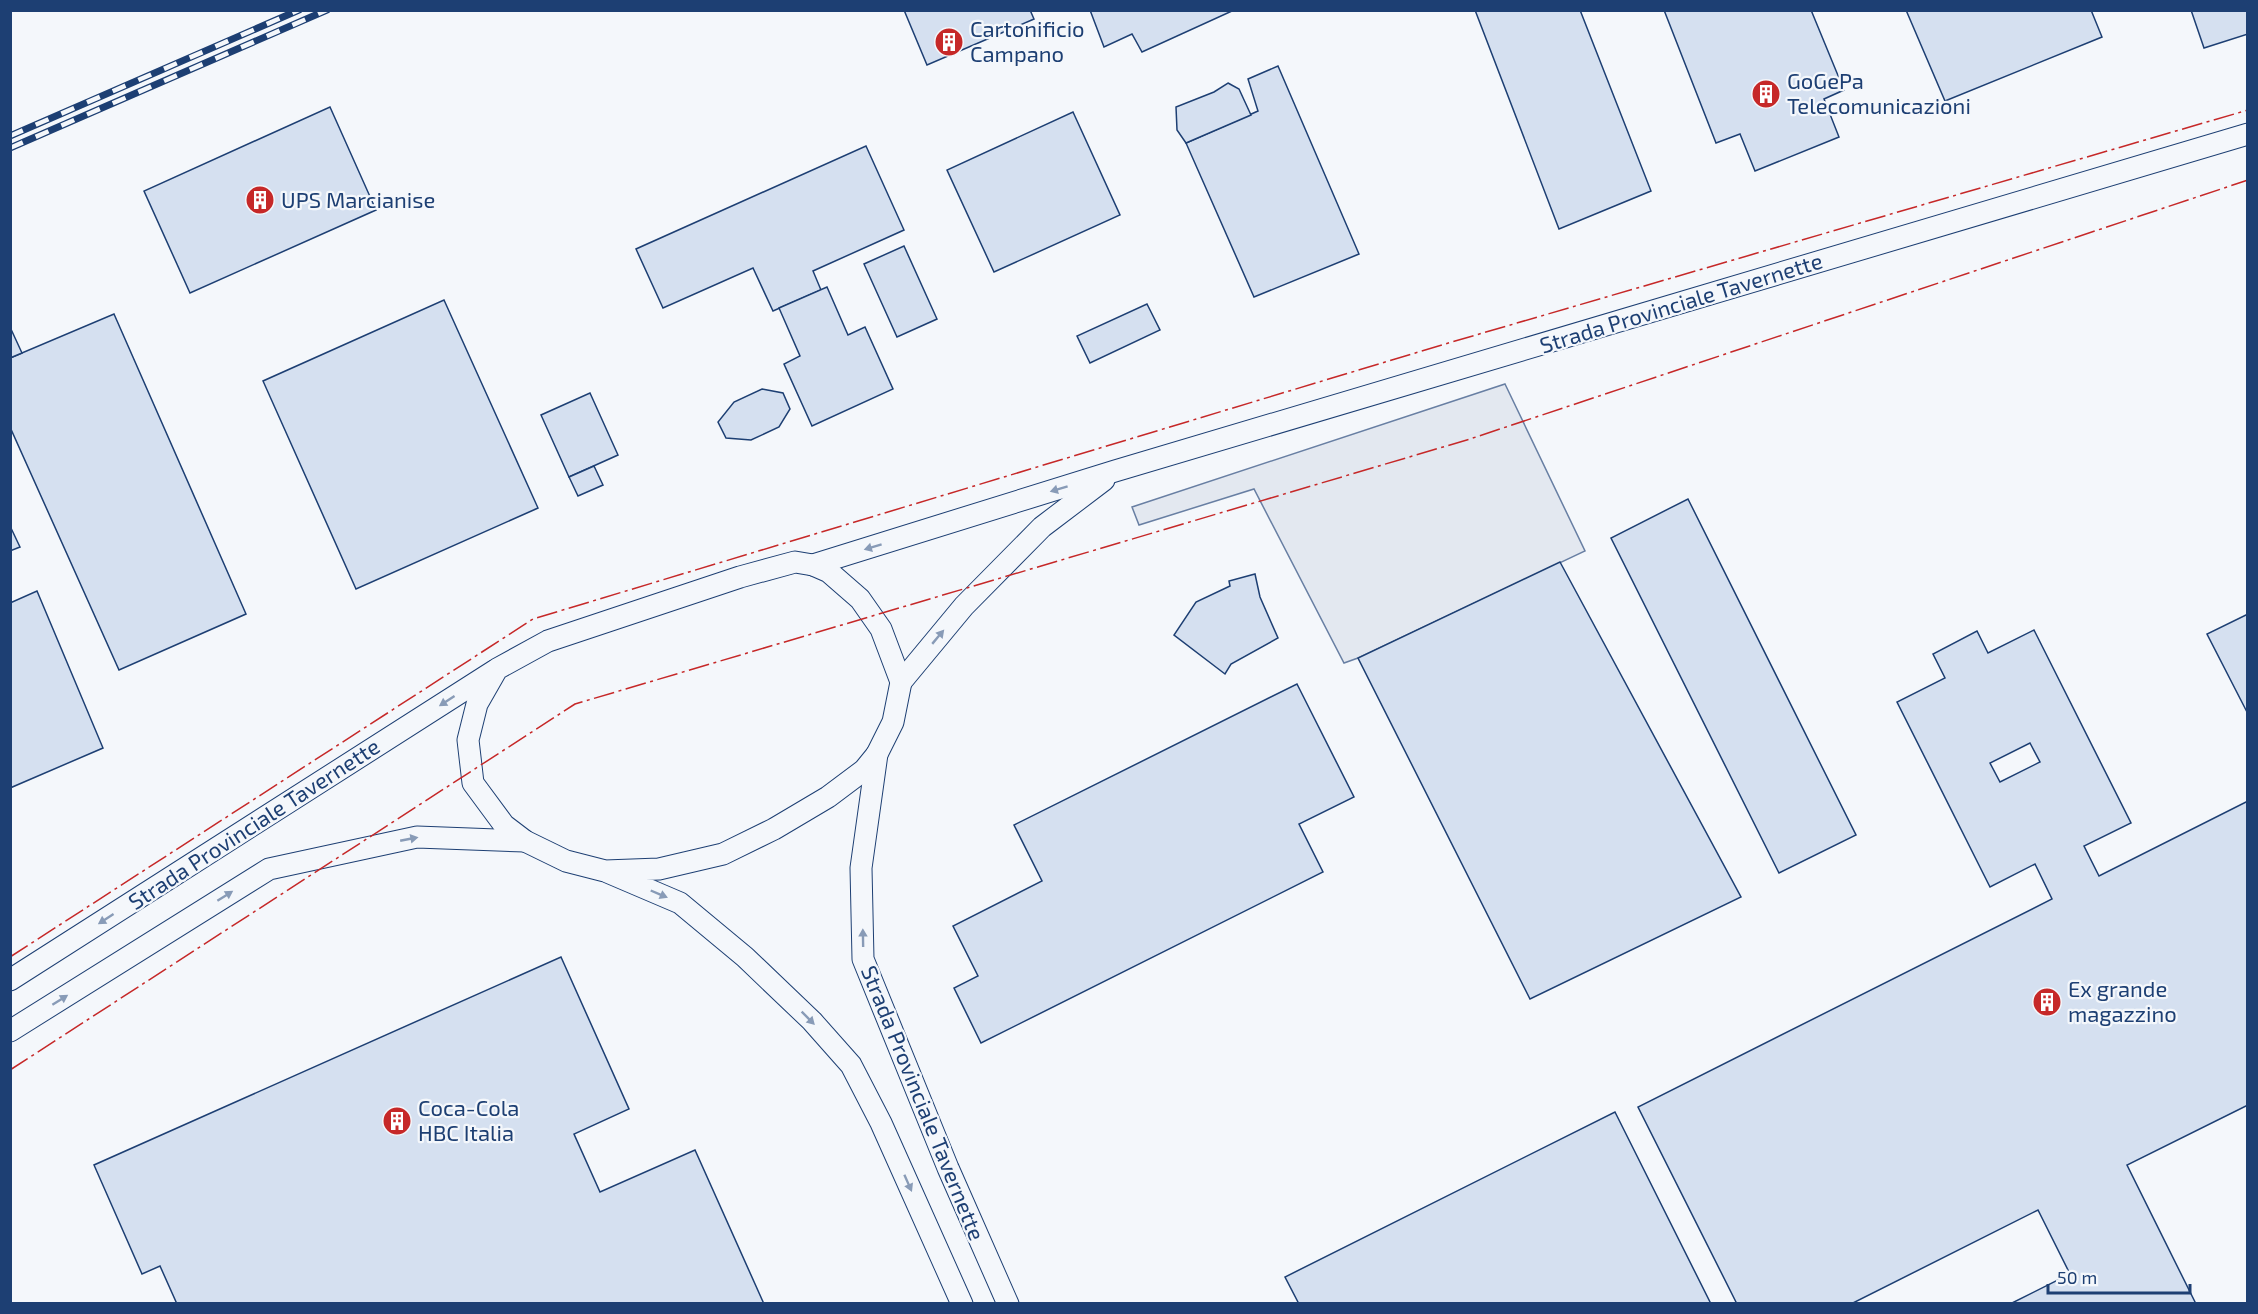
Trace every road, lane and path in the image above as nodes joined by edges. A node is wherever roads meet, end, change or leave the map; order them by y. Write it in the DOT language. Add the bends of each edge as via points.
graph roads {
  1 [pos="2247,134"];
  2 [pos="1115,471"];
  3 [pos="813,565"];
  4 [pos="497,669"];
  5 [pos="901,681"];
  6 [pos="877,754"];
  7 [pos="525,841"];
  8 [pos="605,871"];
  9 [pos="10,980"];
  10 [pos="10,1032"];
  11 [pos="962,1304"];
  12 [pos="1008,1304"];
  1 -- 2 [label="street, Strada Provinciale Tavernette"];
  2 -- 3 [label="street, Strada Provinciale Tavernette, one-way"];
  5 -- 2 [label="street, Strada Provinciale Tavernette, one-way" via="964,606 1042,528"];
  3 -- 4 [label="street, Strada Provinciale Tavernette" via="795,562 740,577 548,641"];
  3 -- 5 [label="street" via="829,572 860,599 889,645"];
  4 -- 7 [label="street" via="477,704 468,740 473,783 504,825"];
  4 -- 9 [label="street, Strada Provinciale Tavernette, one-way"];
  5 -- 6 [label="street" via="893,723"];
  6 -- 8 [label="street" via="864,770 828,798 723,854 659,869"];
  12 -- 6 [label="street, Strada Provinciale Tavernette, one-way" via="863,958 861,868"];
  7 -- 8 [label="street" via="566,861"];
  10 -- 7 [label="street, Strada Provinciale Tavernette, one-way" via="269,869 417,837"];
  8 -- 11 [label="street, Strada Provinciale Tavernette, one-way" via="680,903 762,973 851,1065"];
}
